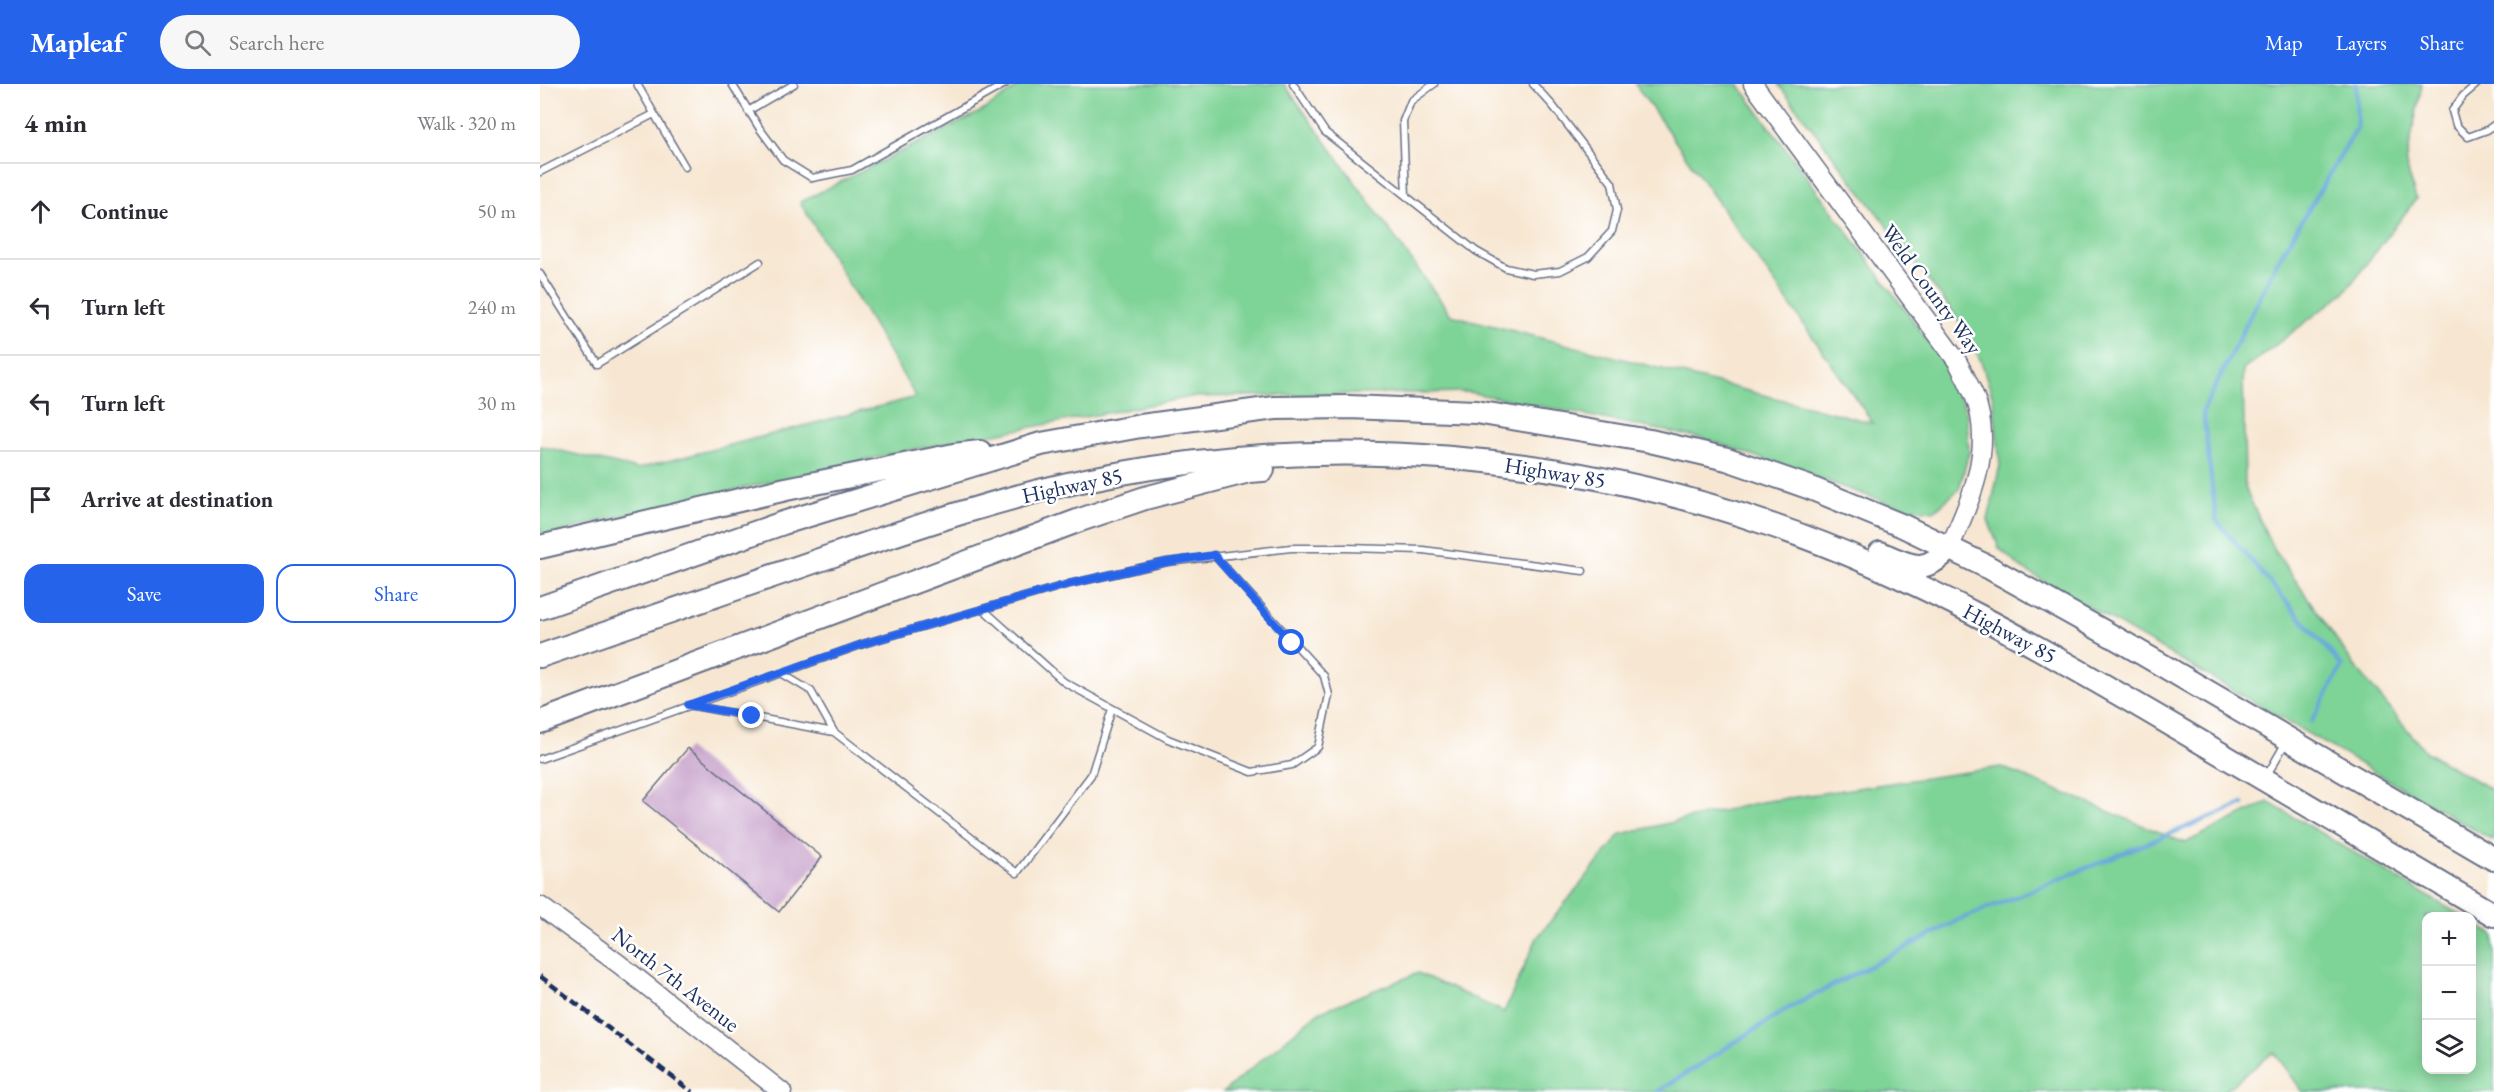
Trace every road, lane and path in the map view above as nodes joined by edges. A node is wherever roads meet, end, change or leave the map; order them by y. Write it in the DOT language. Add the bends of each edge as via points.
graph roads {
  1 [pos="637,84"];
  2 [pos="732,84"];
  3 [pos="794,84"];
  4 [pos="1005,84"];
  5 [pos="1293,84"];
  6 [pos="1434,84"];
  7 [pos="1533,84"];
  8 [pos="1753,84"];
  9 [pos="2477,84"];
  10 [pos="748,111"];
  11 [pos="654,114"];
  12 [pos="2494,125"];
  13 [pos="686,167"];
  14 [pos="540,172"];
  15 [pos="1406,196"];
  16 [pos="760,262"];
  17 [pos="540,274"];
  18 [pos="1041,444"];
  19 [pos="1367,453"];
  20 [pos="1664,493"];
  21 [pos="540,547"];
  22 [pos="1949,548"];
  23 [pos="1214,555"];
  24 [pos="1582,570"];
  25 [pos="540,608"];
  26 [pos="983,609"];
  27 [pos="540,656"];
  28 [pos="781,673"];
  29 [pos="688,705"];
  30 [pos="1112,709"];
  31 [pos="540,722"];
  32 [pos="834,732"];
  33 [pos="2288,738"];
  34 [pos="540,759"];
  35 [pos="2264,780"];
  36 [pos="2494,859"];
  37 [pos="540,906"];
  38 [pos="2494,915"];
  39 [pos="782,1092"];
  1 -- 11 [label="lane"];
  2 -- 10 [label="lane"];
  3 -- 10 [label="lane"];
  4 -- 10 [label="lane" via="852,170 812,178 783,160"];
  5 -- 15 [label="lane" via="1325,132"];
  6 -- 15 [label="lane" via="1411,102 1403,121"];
  7 -- 15 [label="lane" via="1612,183 1617,210 1612,231 1588,256 1560,271 1533,274 1506,268 1476,251"];
  8 -- 22 [label="street, Weld County Way" via="1957,361 1974,396 1981,420 1982,445 1977,476"];
  9 -- 12 [label="lane" via="2452,111 2456,125 2468,136"];
  11 -- 13 [label="lane"];
  11 -- 14 [label="lane"];
  16 -- 17 [label="lane" via="597,364"];
  18 -- 21 [label="highway" via="943,457"];
  18 -- 22 [label="highway, Highway 85" via="1275,408 1476,412 1650,441 1727,459 1808,487"];
  18 -- 25 [label="highway, Highway 85" via="783,523"];
  19 -- 20 [label="highway, Highway 85" via="1475,460 1583,474"];
  19 -- 27 [label="highway, Highway 85" via="1192,462 1108,475 1006,499"];
  19 -- 31 [label="highway" via="1323,465 1249,471 1145,498"];
  20 -- 22 [label="highway" via="1707,492 1770,509 1916,567 1937,562"];
  20 -- 35 [label="highway, Highway 85" via="1775,526 1934,592 2072,666"];
  22 -- 33 [label="highway, Highway 85" via="2120,640"];
  23 -- 24 [label="lane" via="1291,548 1423,550"];
  23 -- 26 [label="lane" via="1091,579"];
  23 -- 30 [label="lane" via="1324,676 1329,695 1318,747 1292,765 1251,772 1168,739"];
  26 -- 28 [label="lane"];
  26 -- 30 [label="lane" via="1064,682"];
  28 -- 29 [label="lane"];
  28 -- 32 [label="lane" via="811,691"];
  29 -- 32 [label="lane"];
  29 -- 34 [label="lane"];
  30 -- 32 [label="lane" via="1091,775 1017,873"];
  33 -- 35 [label="lane"];
  33 -- 36 [label="highway, Highway 85"];
  35 -- 38 [label="highway, Highway 85"];
  37 -- 39 [label="street, North 7th Avenue"];
}
